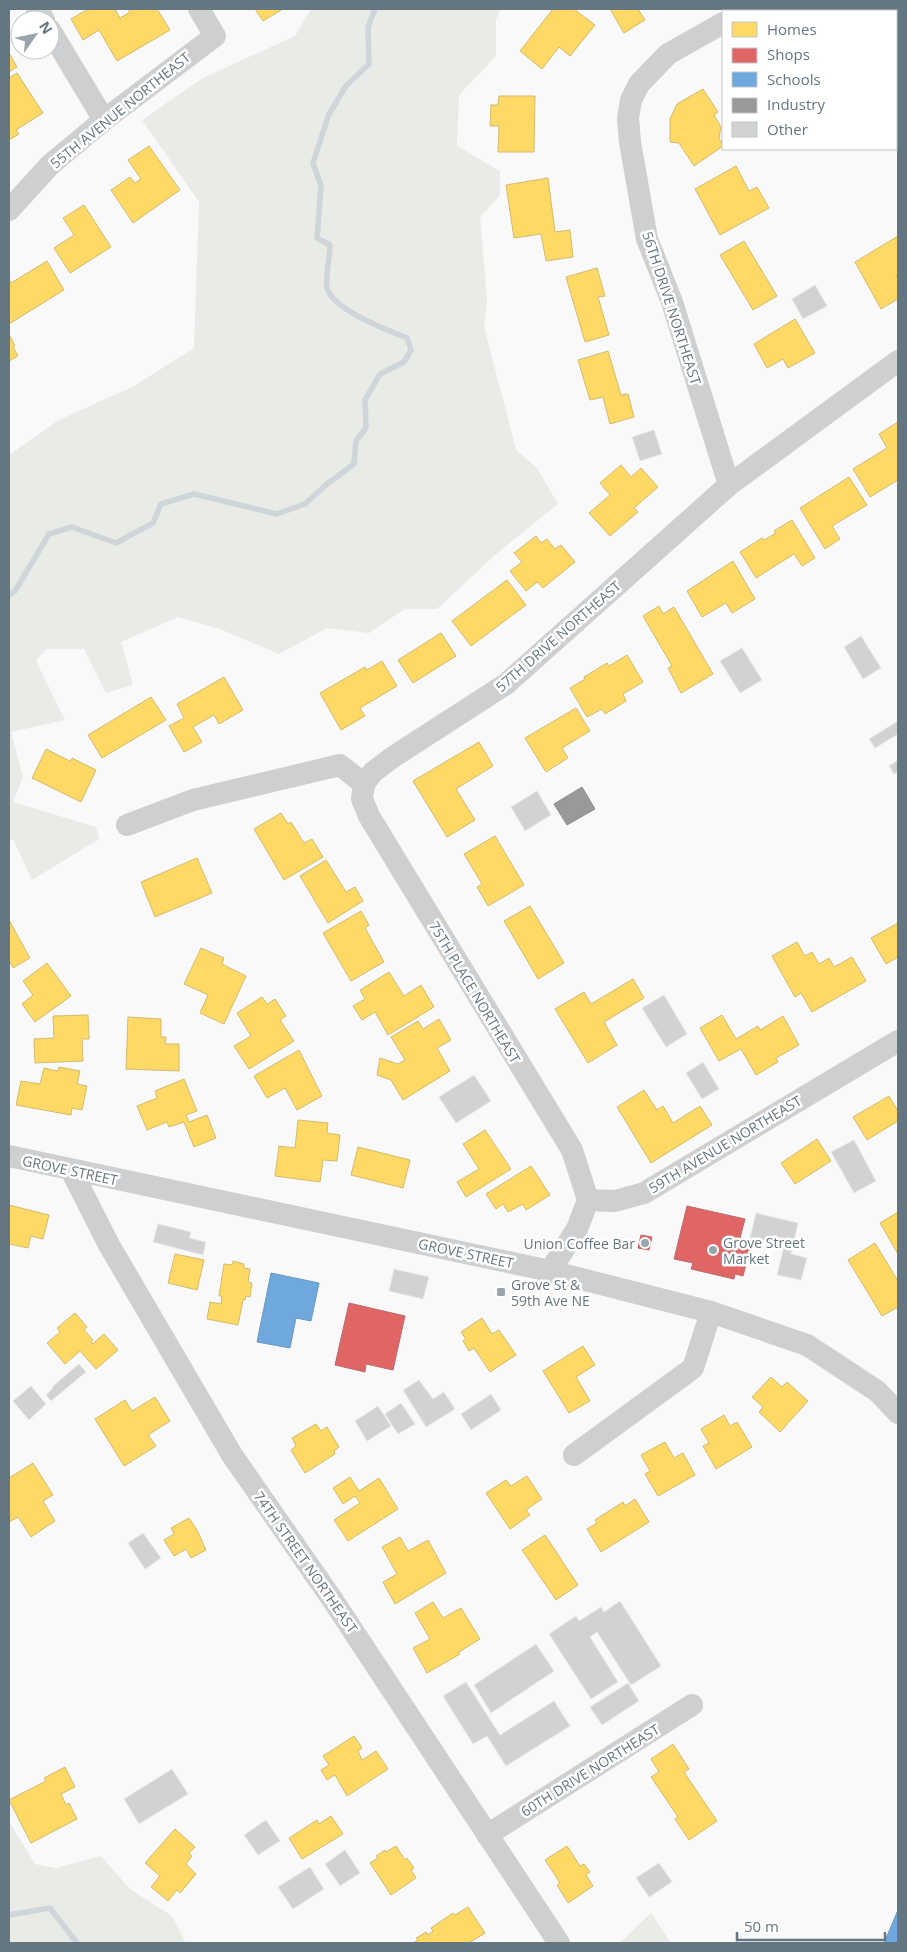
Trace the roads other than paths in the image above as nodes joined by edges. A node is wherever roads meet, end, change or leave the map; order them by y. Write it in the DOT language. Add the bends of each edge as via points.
graph roads {
  1 [pos="199,9"];
  2 [pos="722,24"];
  3 [pos="60,47"];
  4 [pos="104,120"];
  5 [pos="9,210"];
  6 [pos="898,361"];
  7 [pos="729,485"];
  8 [pos="364,784"];
  9 [pos="127,826"];
  10 [pos="898,1040"];
  11 [pos="9,1156"];
  12 [pos="71,1170"];
  13 [pos="588,1200"];
  14 [pos="550,1271"];
  15 [pos="711,1312"];
  16 [pos="898,1413"];
  17 [pos="574,1456"];
  18 [pos="692,1705"];
  19 [pos="487,1835"];
  20 [pos="558,1943"];
  1 -- 4 [label="street, 55TH AVENUE NORTHEAST" via="215,36"];
  2 -- 7 [label="street, 56TH DRIVE NORTHEAST" via="668,54 639,84 628,118 647,239 672,302"];
  3 -- 4 [label="street"];
  4 -- 5 [label="street, 55TH AVENUE NORTHEAST" via="50,165"];
  6 -- 7 [label="street, 57TH DRIVE NORTHEAST"];
  7 -- 8 [label="street, 57TH DRIVE NORTHEAST" via="506,684 393,757 373,772"];
  8 -- 9 [label="street" via="340,765 193,800"];
  8 -- 13 [label="street, 75TH PLACE NORTHEAST" via="362,799 369,816 572,1150"];
  10 -- 13 [label="street, 59TH AVENUE NORTHEAST" via="644,1193 615,1202"];
  11 -- 12 [label="street, GROVE STREET"];
  12 -- 14 [label="street, GROVE STREET"];
  12 -- 19 [label="street, 74TH STREET NORTHEAST" via="109,1245 232,1455 332,1599"];
  13 -- 14 [label="street" via="577,1229"];
  14 -- 15 [label="street, GROVE STREET"];
  15 -- 16 [label="street, GROVE STREET" via="807,1345 877,1390"];
  15 -- 17 [label="street" via="693,1368"];
  18 -- 19 [label="street, 60TH DRIVE NORTHEAST"];
  19 -- 20 [label="street, 74TH STREET NORTHEAST"];
}
